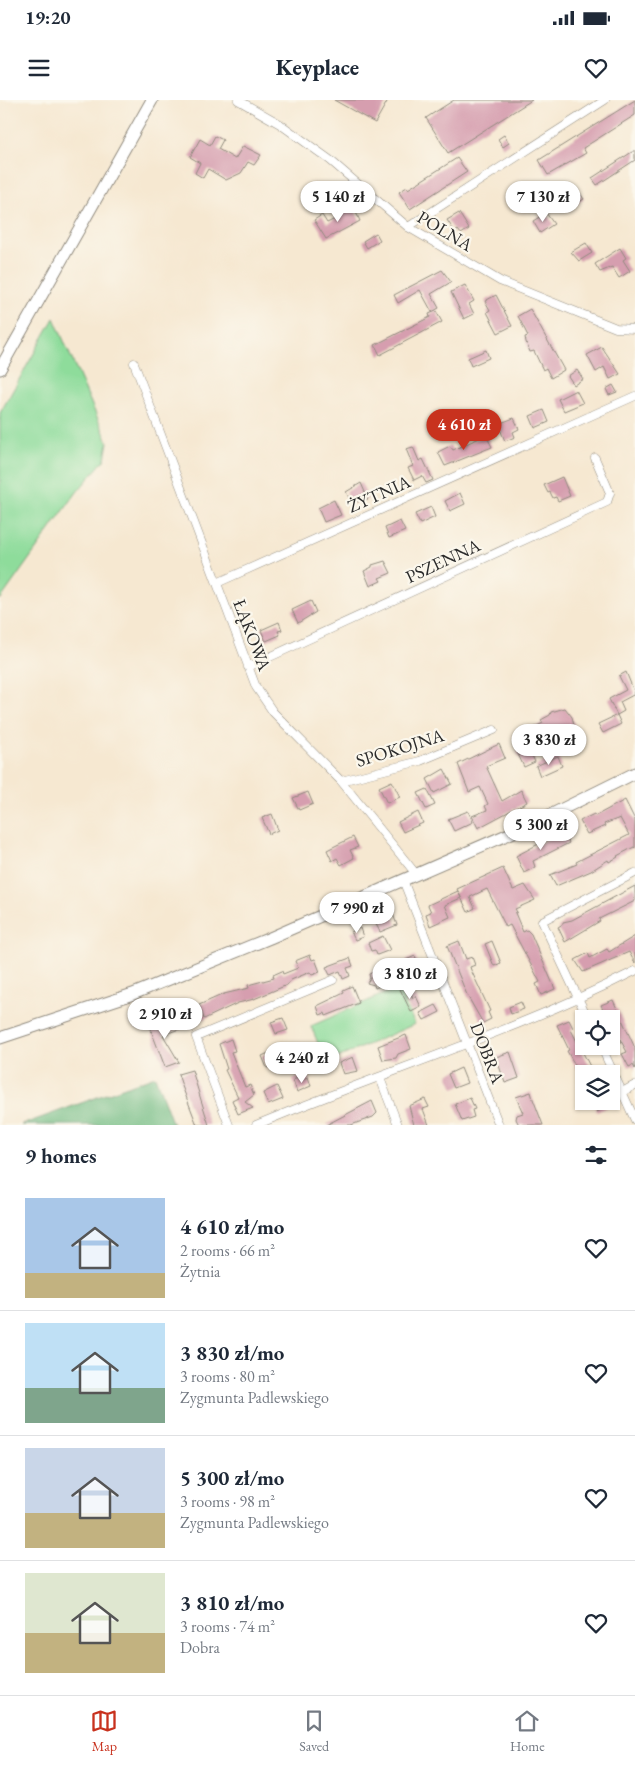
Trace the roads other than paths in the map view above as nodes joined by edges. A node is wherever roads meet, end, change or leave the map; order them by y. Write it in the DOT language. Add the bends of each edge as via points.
graph roads {
  1 [pos="152,100"];
  2 [pos="238,100"];
  3 [pos="605,100"];
  4 [pos="408,227"];
  5 [pos="635,329"];
  6 [pos="134,363"];
  7 [pos="0,369"];
  8 [pos="635,396"];
  9 [pos="595,458"];
  10 [pos="216,583"];
  11 [pos="248,667"];
  12 [pos="494,730"];
  13 [pos="635,773"];
  14 [pos="341,781"];
  15 [pos="635,873"];
  16 [pos="416,874"];
  17 [pos="403,880"];
  18 [pos="635,971"];
  19 [pos="332,980"];
  20 [pos="578,1000"];
  21 [pos="583,1010"];
  22 [pos="0,1038"];
  23 [pos="467,1043"];
  24 [pos="604,1055"];
  25 [pos="380,1078"];
  26 [pos="635,1085"];
  27 [pos="622,1092"];
  28 [pos="635,1120"];
  29 [pos="229,1125"];
  30 [pos="256,1125"];
  31 [pos="398,1125"];
  32 [pos="499,1125"];
  1 -- 7 [label="street"];
  2 -- 4 [label="street, POLNA" via="280,124 330,160"];
  3 -- 4 [label="street"];
  4 -- 5 [label="street, POLNA" via="500,282 616,328"];
  6 -- 10 [label="street, ŁĄKOWA"];
  8 -- 10 [label="street, ŻYTNIA"];
  9 -- 11 [label="street, PSZENNA" via="610,493 607,502"];
  10 -- 11 [label="street, ŁĄKOWA"];
  11 -- 14 [label="street, ŁĄKOWA" via="256,687 273,712"];
  12 -- 14 [label="street, SPOKOJNA" via="420,761"];
  13 -- 16 [label="street" via="532,824"];
  14 -- 16 [label="street, ŁĄKOWA"];
  15 -- 20 [label="street" via="542,922"];
  16 -- 17 [label="street"];
  17 -- 22 [label="street" via="133,994"];
  17 -- 23 [label="street, DOBRA"];
  18 -- 20 [label="street"];
  19 -- 29 [label="street" via="196,1037"];
  20 -- 21 [label="street"];
  20 -- 23 [label="street"];
  23 -- 25 [label="street"];
  23 -- 32 [label="street, DOBRA"];
  24 -- 27 [label="street"];
  25 -- 30 [label="street" via="332,1093"];
  25 -- 31 [label="street"];
  26 -- 27 [label="street"];
  27 -- 28 [label="street"];
}
